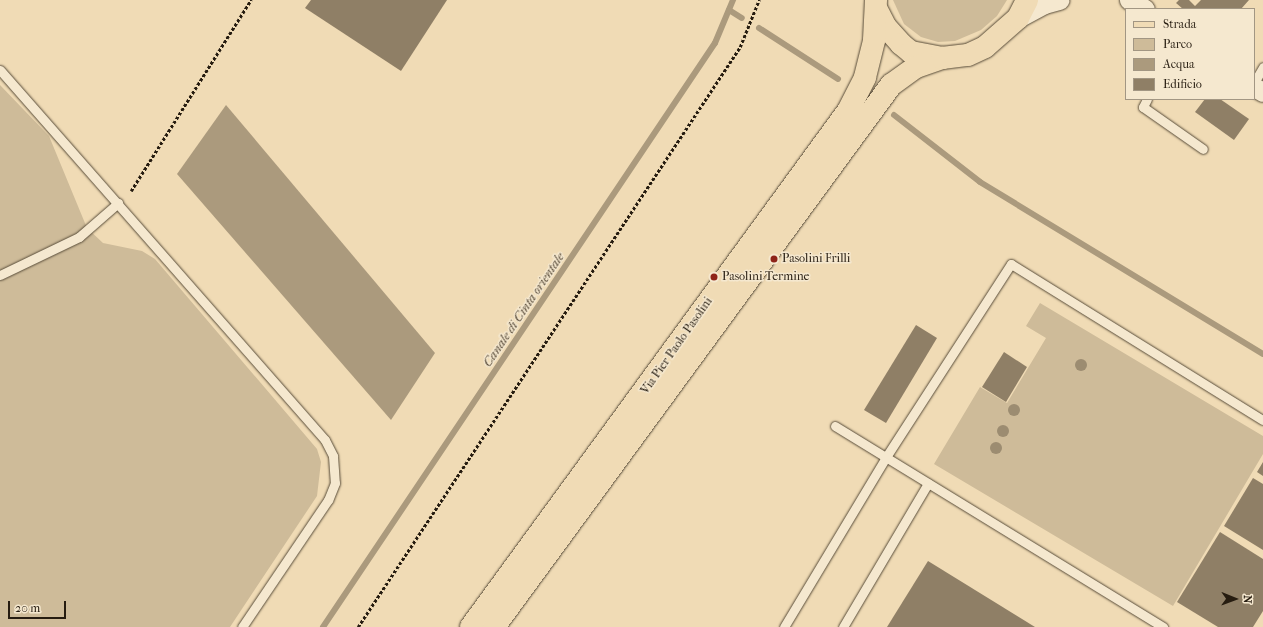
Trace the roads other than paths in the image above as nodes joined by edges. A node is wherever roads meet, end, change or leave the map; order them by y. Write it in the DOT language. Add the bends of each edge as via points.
graph roads {
  1 [pos="1059,0"];
  2 [pos="1129,0"];
  3 [pos="877,5"];
  4 [pos="1143,8"];
  5 [pos="1023,9"];
  6 [pos="942,58"];
  7 [pos="1263,67"];
  8 [pos="0,70"];
  9 [pos="1258,85"];
  10 [pos="1147,100"];
  11 [pos="1202,148"];
  12 [pos="118,203"];
  13 [pos="0,275"];
  14 [pos="1263,420"];
  15 [pos="835,426"];
  16 [pos="886,457"];
  17 [pos="928,483"];
  18 [pos="242,627"];
  19 [pos="471,627"];
  20 [pos="494,627"];
  21 [pos="784,627"];
  22 [pos="843,627"];
  23 [pos="1163,627"];
  1 -- 5 [label="street"];
  2 -- 4 [label="street"];
  3 -- 6 [label="main road, Via Pier Paolo Pasolini" via="885,26 901,44 911,52"];
  3 -- 19 [label="main road, Via Pier Paolo Pasolini" via="865,77 848,111"];
  5 -- 6 [label="main road, Via Pier Paolo Pasolini" via="985,47 968,55"];
  6 -- 20 [label="main road, Via Pier Paolo Pasolini" via="916,67 891,85"];
  7 -- 9 [label="lane"];
  8 -- 12 [label="lane"];
  10 -- 11 [label="lane" via="1142,107"];
  12 -- 13 [label="lane" via="78,237"];
  12 -- 18 [label="lane" via="320,434 333,456 336,470 332,492"];
  14 -- 16 [label="lane" via="1011,264"];
  15 -- 16 [label="lane"];
  16 -- 17 [label="lane"];
  16 -- 21 [label="lane"];
  17 -- 22 [label="lane"];
  17 -- 23 [label="lane"];
}
